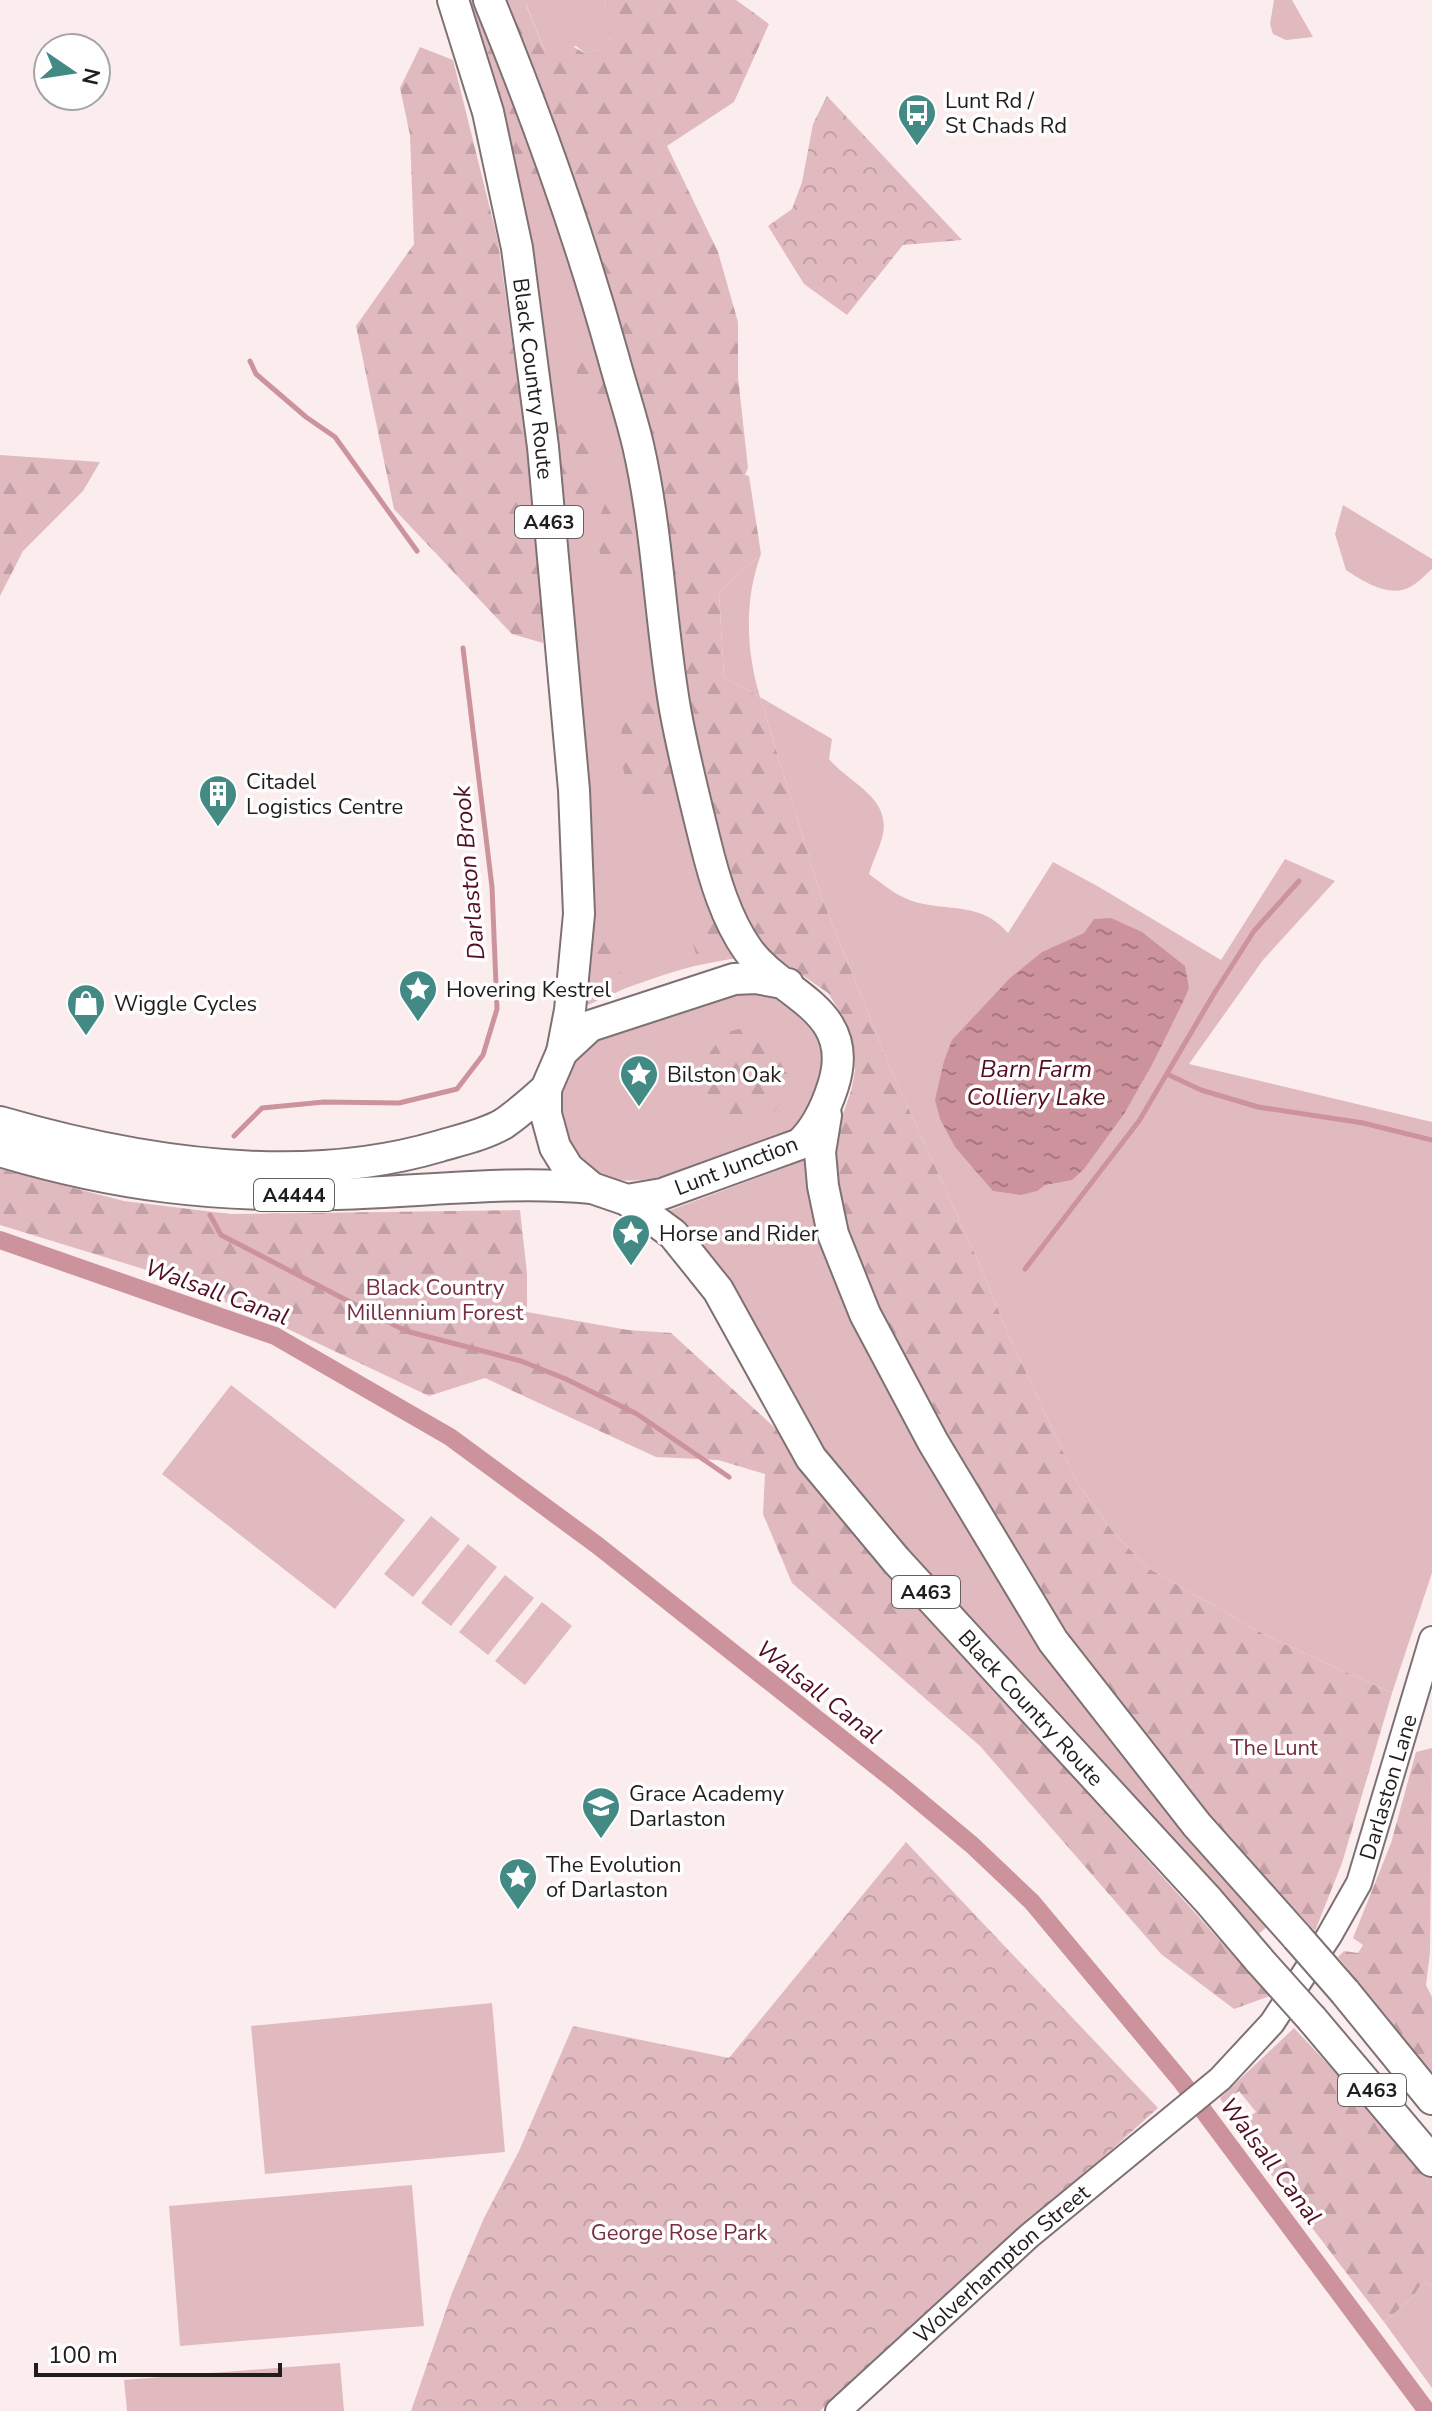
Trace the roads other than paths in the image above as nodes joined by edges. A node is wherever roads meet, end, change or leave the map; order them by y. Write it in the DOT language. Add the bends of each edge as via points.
graph roads {
  1 [pos="453,0"];
  2 [pos="489,0"];
  3 [pos="788,984"];
  4 [pos="562,1052"];
  5 [pos="546,1089"];
  6 [pos="828,1101"];
  7 [pos="0,1122"];
  8 [pos="0,1151"];
  9 [pos="592,1188"];
  10 [pos="627,1200"];
  11 [pos="1432,1639"];
  12 [pos="1220,2079"];
  13 [pos="1432,2099"];
  14 [pos="1432,2161"];
  15 [pos="838,2411"];
  1 -- 4 [label="highway, Black Country Route / A463" via="488,112 517,248 543,447 574,790 579,914"];
  2 -- 3 [label="highway, A463" via="535,110 586,258 638,447 675,709 720,894 750,953"];
  3 -- 4 [label="highway, Lunt Junction / A463" via="734,979 590,1026"];
  3 -- 6 [label="highway, Lunt Junction / A463" via="821,1015 834,1040 838,1058"];
  4 -- 5 [label="highway, Lunt Junction / A463"];
  5 -- 7 [label="highway, A4444" via="502,1124 470,1137 386,1160 322,1166 154,1158"];
  5 -- 9 [label="highway, Lunt Junction / A463" via="555,1147 568,1168"];
  6 -- 10 [label="highway, Lunt Junction / A463" via="813,1132 800,1144 662,1194"];
  6 -- 13 [label="highway, A463, bridge" via="820,1152 823,1186 833,1234 865,1314 933,1442 1053,1641 1197,1825"];
  8 -- 9 [label="highway, A4444" via="66,1171 208,1193 339,1194 494,1185"];
  9 -- 10 [label="highway, Lunt Junction / A463"];
  10 -- 14 [label="highway, Black Country Route / A463, bridge" via="673,1234 718,1290 811,1458 896,1560 1208,1900"];
  11 -- 12 [label="street, Darlaston Lane" via="1359,1883 1272,2023"];
  12 -- 15 [label="street, Wolverhampton Street" via="1029,2236"];
}
